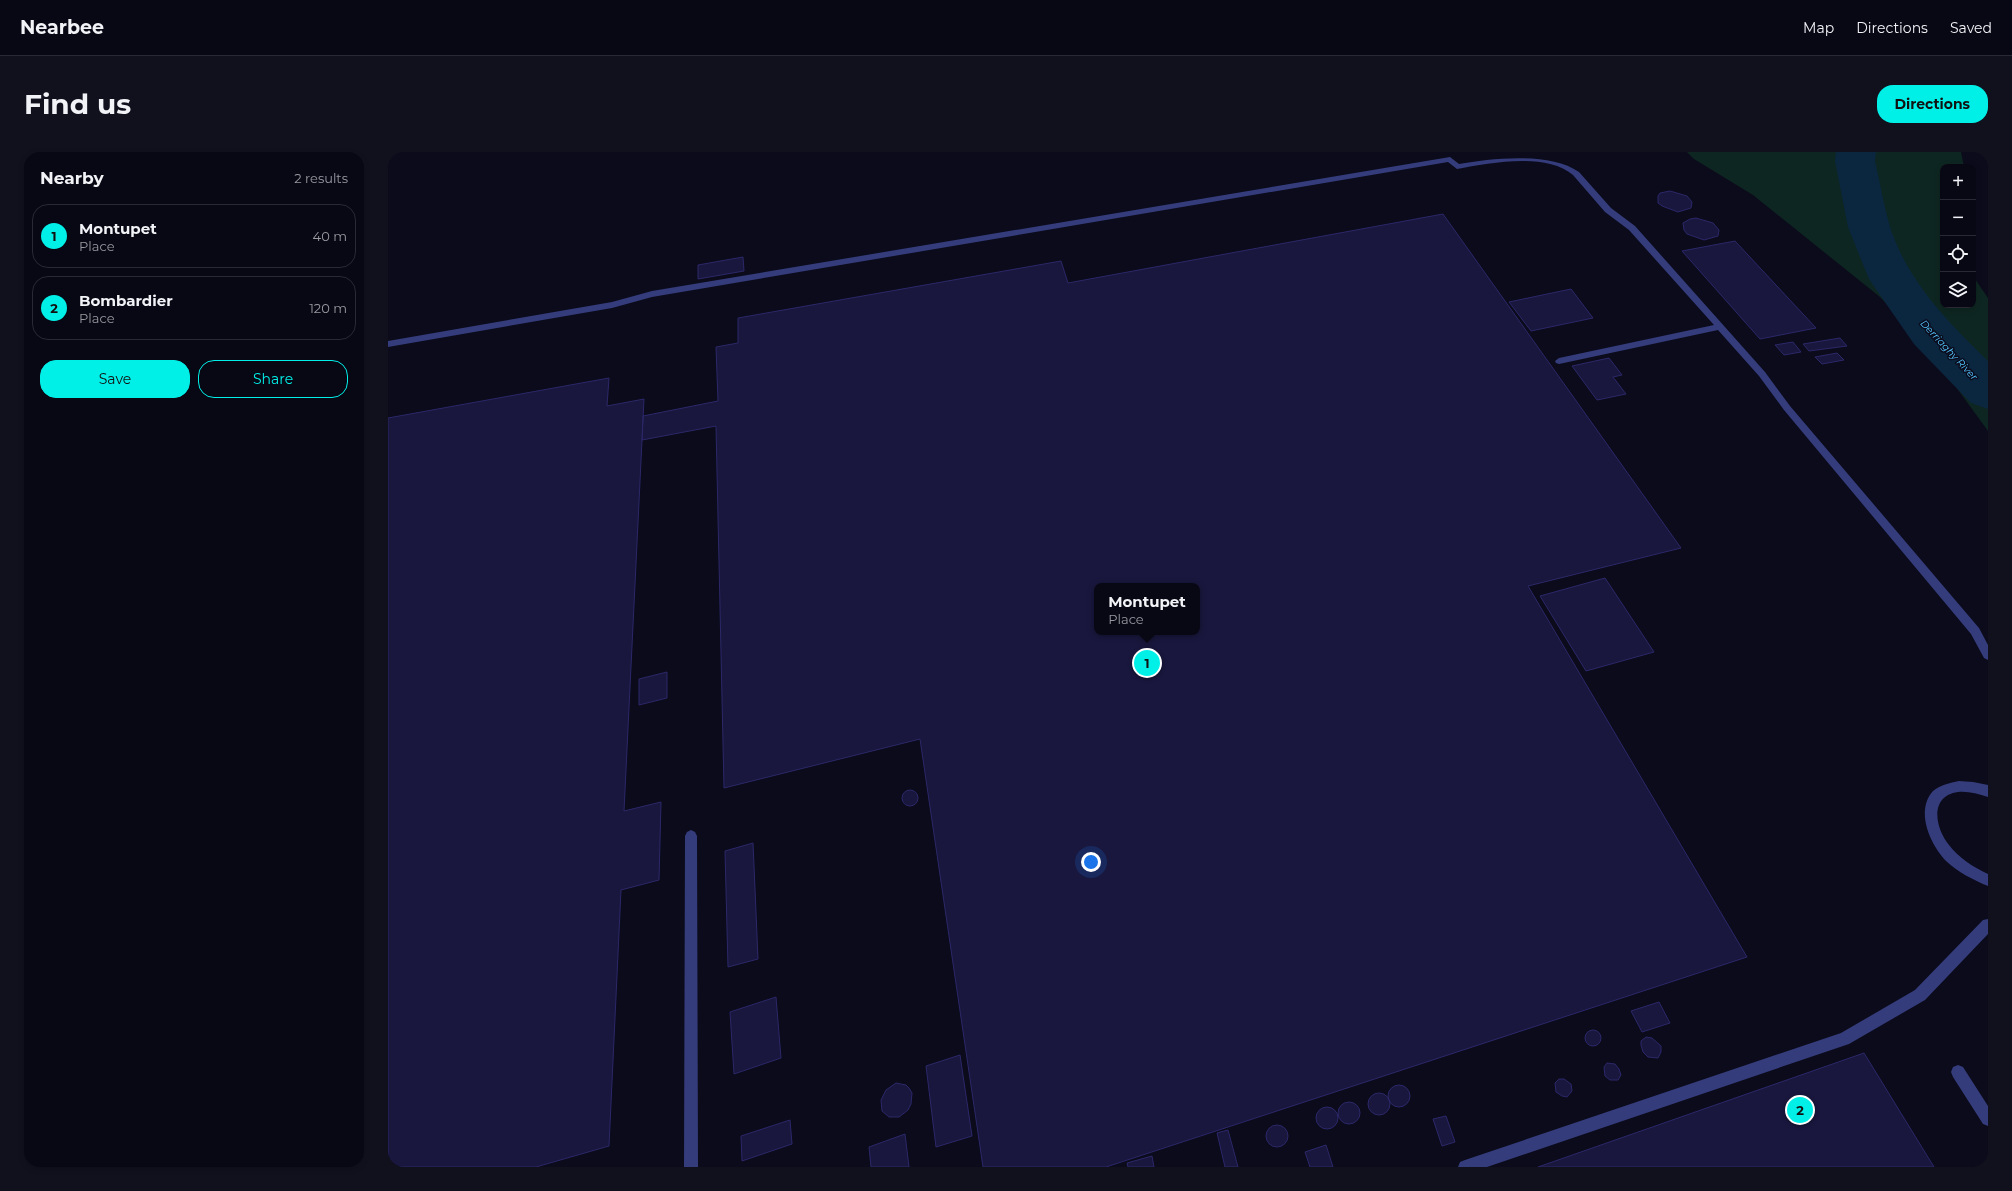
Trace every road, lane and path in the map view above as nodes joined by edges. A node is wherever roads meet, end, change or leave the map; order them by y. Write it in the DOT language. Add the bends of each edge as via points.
graph roads {
  1 [pos="1720,328"];
  2 [pos="388,344"];
  3 [pos="1559,361"];
  4 [pos="1988,655"];
  5 [pos="1988,791"];
  6 [pos="691,836"];
  7 [pos="1988,880"];
  8 [pos="1988,925"];
  9 [pos="1958,1072"];
  10 [pos="1988,1119"];
  11 [pos="691,1167"];
  12 [pos="1464,1167"];
  1 -- 2 [label="lane" via="1632,228 1608,211 1572,169 1546,156 1530,154 1457,167 1450,159 660,292 612,305"];
  1 -- 3 [label="lane"];
  1 -- 4 [label="lane" via="1762,374 1787,408 1975,630"];
  5 -- 7 [label="lane" via="1959,786 1944,790 1934,799 1930,811 1932,827 1940,844 1971,872"];
  6 -- 11 [label="lane"];
  8 -- 12 [label="lane" via="1920,995 1844,1039"];
  9 -- 10 [label="lane"];
}
